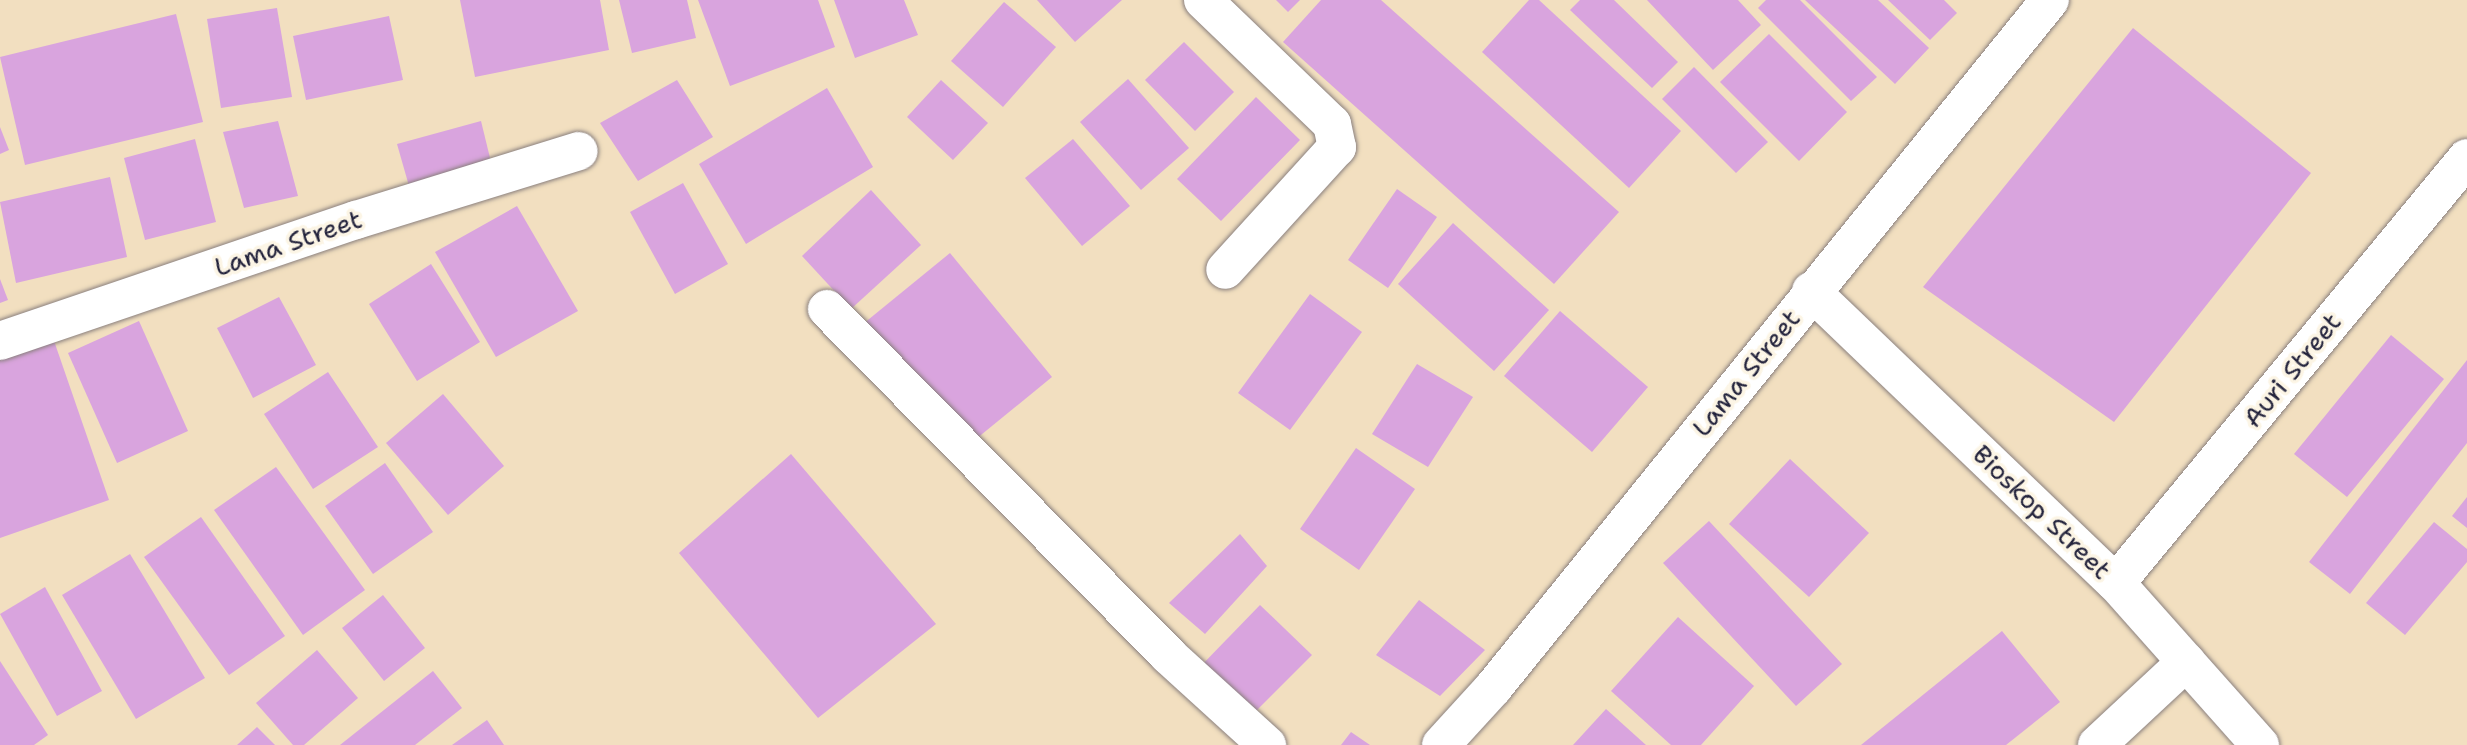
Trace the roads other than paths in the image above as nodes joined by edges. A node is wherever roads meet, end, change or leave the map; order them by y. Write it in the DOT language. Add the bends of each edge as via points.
graph roads {
  1 [pos="1203,0"];
  2 [pos="2050,0"];
  3 [pos="579,151"];
  4 [pos="2467,158"];
  5 [pos="1225,270"];
  6 [pos="1811,291"];
  7 [pos="827,309"];
  8 [pos="0,341"];
  9 [pos="2116,583"];
  10 [pos="2186,662"];
  11 [pos="1267,745"];
  12 [pos="1441,745"];
  13 [pos="2097,745"];
  14 [pos="2260,745"];
  1 -- 5 [label="street" via="1332,124 1337,147"];
  2 -- 6 [label="street, Lama Street"];
  3 -- 8 [label="street, Lama Street" via="356,220"];
  4 -- 9 [label="street, Auri Street"];
  6 -- 9 [label="street, Bioskop Street"];
  6 -- 12 [label="street, Lama Street" via="1493,688"];
  7 -- 11 [label="street" via="1168,655"];
  9 -- 10 [label="street, Bioskop Street"];
  10 -- 13 [label="street"];
  10 -- 14 [label="street, Bioskop Street"];
}
